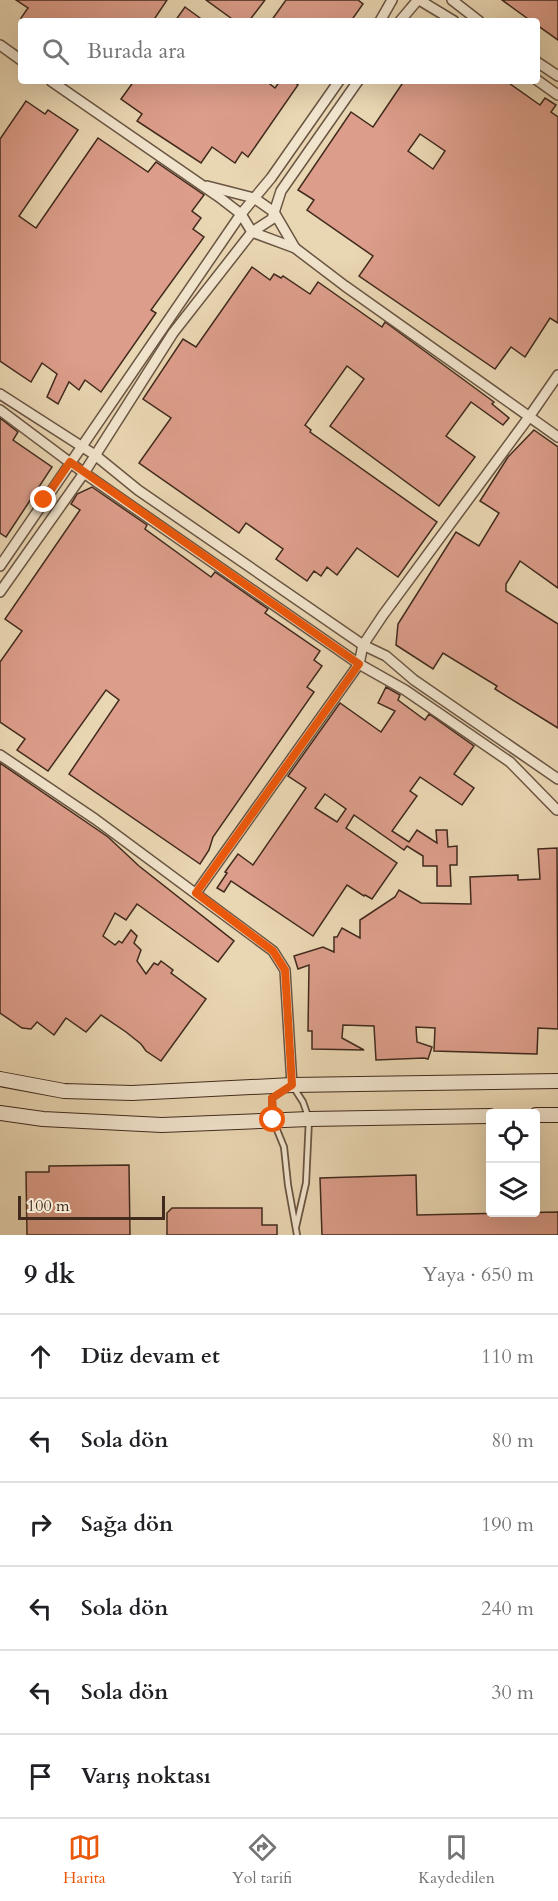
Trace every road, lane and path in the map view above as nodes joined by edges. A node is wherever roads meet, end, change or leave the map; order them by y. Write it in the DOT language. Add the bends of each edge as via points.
graph roads {
  1 [pos="392,0"];
  2 [pos="452,0"];
  3 [pos="417,1"];
  4 [pos="382,18"];
  5 [pos="403,18"];
  6 [pos="448,18"];
  7 [pos="475,18"];
  8 [pos="0,45"];
  9 [pos="18,58"];
  10 [pos="540,64"];
  11 [pos="558,76"];
  12 [pos="540,82"];
  13 [pos="55,84"];
  14 [pos="337,84"];
  15 [pos="356,84"];
  16 [pos="558,94"];
  17 [pos="320,109"];
  18 [pos="332,118"];
  19 [pos="200,184"];
  20 [pos="254,198"];
  21 [pos="274,212"];
  22 [pos="241,214"];
  23 [pos="252,232"];
  24 [pos="296,248"];
  25 [pos="558,375"];
  26 [pos="0,394"];
  27 [pos="0,410"];
  28 [pos="529,417"];
  29 [pos="558,437"];
  30 [pos="82,446"];
  31 [pos="95,455"];
  32 [pos="70,462"];
  33 [pos="84,472"];
  34 [pos="0,566"];
  35 [pos="0,591"];
  36 [pos="363,645"];
  37 [pos="359,664"];
  38 [pos="0,755"];
  39 [pos="558,779"];
  40 [pos="558,801"];
  41 [pos="558,810"];
  42 [pos="196,893"];
  43 [pos="0,1079"];
  44 [pos="558,1081"];
  45 [pos="292,1085"];
  46 [pos="0,1113"];
  47 [pos="540,1115"];
  48 [pos="558,1115"];
  49 [pos="486,1116"];
  50 [pos="309,1119"];
  51 [pos="273,1120"];
  52 [pos="296,1227"];
  53 [pos="297,1235"];
  1 -- 4 [label="street"];
  2 -- 7 [label="street"];
  3 -- 5 [label="street"];
  3 -- 6 [label="street"];
  8 -- 9 [label="street"];
  10 -- 11 [label="street"];
  12 -- 16 [label="street"];
  13 -- 19 [label="street"];
  14 -- 17 [label="street"];
  15 -- 18 [label="street"];
  17 -- 18 [label="street"];
  17 -- 20 [label="street"];
  18 -- 21 [label="street" via="281,191"];
  19 -- 20 [label="street"];
  19 -- 22 [label="street"];
  20 -- 21 [label="street"];
  20 -- 22 [label="street"];
  21 -- 23 [label="street" via="272,219"];
  21 -- 24 [label="street"];
  22 -- 23 [label="street"];
  22 -- 30 [label="street"];
  23 -- 24 [label="street"];
  23 -- 31 [label="street" via="173,333"];
  24 -- 28 [label="street"];
  25 -- 28 [label="street"];
  26 -- 30 [label="street"];
  27 -- 32 [label="street"];
  28 -- 29 [label="street"];
  28 -- 36 [label="street"];
  30 -- 31 [label="street"];
  30 -- 32 [label="street"];
  31 -- 33 [label="street"];
  31 -- 36 [label="street" via="138,490"];
  32 -- 33 [label="street"];
  32 -- 34 [label="street"];
  33 -- 35 [label="street"];
  33 -- 37 [label="street"];
  36 -- 37 [label="street"];
  36 -- 39 [label="street" via="386,656 414,680"];
  37 -- 41 [label="street" via="405,690 510,762"];
  37 -- 42 [label="street"];
  38 -- 42 [label="street"];
  40 -- 41 [label="street"];
  42 -- 45 [label="street" via="273,951 285,970"];
  43 -- 45 [label="street" via="64,1091 132,1093"];
  44 -- 45 [label="street"];
  45 -- 50 [label="lane"];
  45 -- 51 [label="lane" via="272,1098"];
  46 -- 51 [label="street" via="162,1125"];
  47 -- 48 [label="street"];
  49 -- 50 [label="street"];
  50 -- 51 [label="street"];
  50 -- 52 [label="lane" via="306,1183"];
  51 -- 52 [label="lane" via="284,1147"];
  52 -- 53 [label="lane"];
}
